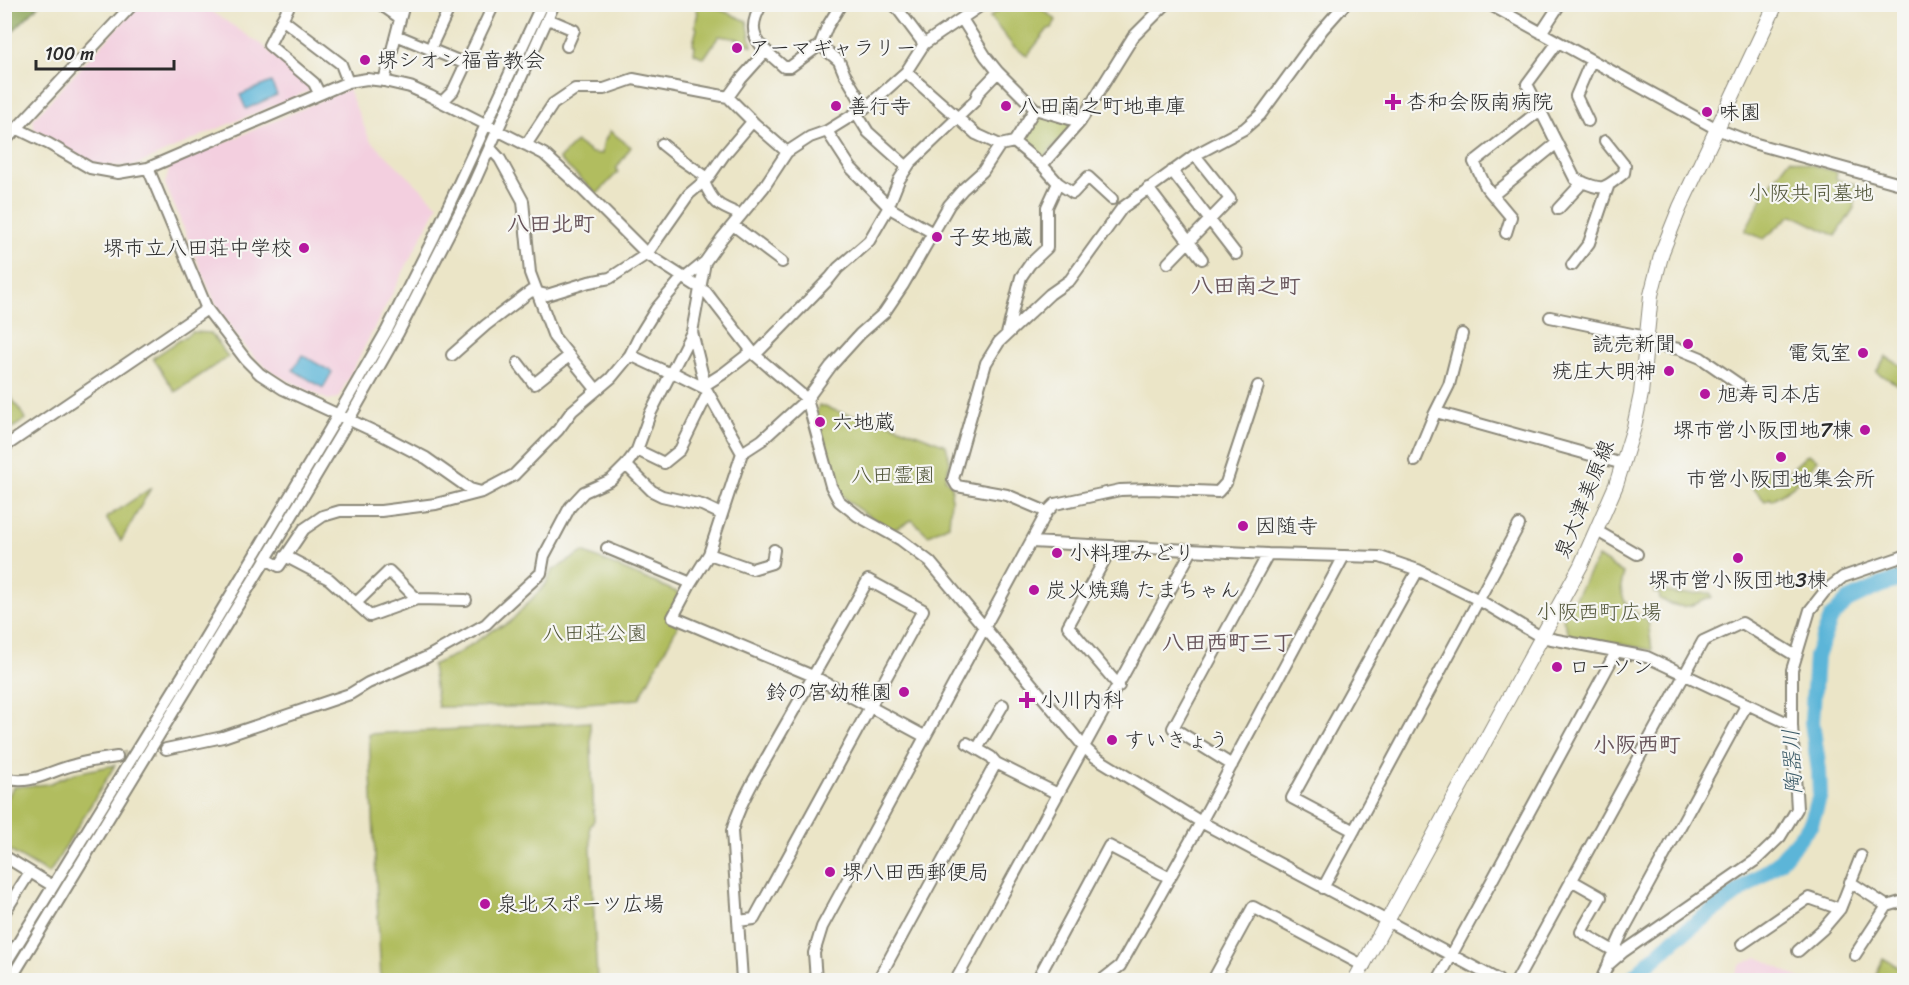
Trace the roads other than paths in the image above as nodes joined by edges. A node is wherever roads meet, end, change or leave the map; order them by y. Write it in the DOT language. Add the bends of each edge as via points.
graph roads {
  1 [pos="133,4"];
  2 [pos="290,4"];
  3 [pos="380,4"];
  4 [pos="404,4"];
  5 [pos="451,4"];
  6 [pos="494,4"];
  7 [pos="542,4"];
  8 [pos="555,4"];
  9 [pos="762,4"];
  10 [pos="841,4"];
  11 [pos="894,4"];
  12 [pos="983,4"];
  13 [pos="1167,4"];
  14 [pos="1345,4"];
  15 [pos="1489,4"];
  16 [pos="1560,4"];
  17 [pos="1776,4"];
  18 [pos="400,18"];
  19 [pos="548,19"];
  20 [pos="962,19"];
  21 [pos="282,20"];
  22 [pos="1540,33"];
  23 [pos="396,35"];
  24 [pos="1558,42"];
  25 [pos="924,44"];
  26 [pos="820,45"];
  27 [pos="567,46"];
  28 [pos="430,49"];
  29 [pos="766,51"];
  30 [pos="1592,61"];
  31 [pos="466,64"];
  32 [pos="906,72"];
  33 [pos="998,72"];
  34 [pos="384,81"];
  35 [pos="348,82"];
  36 [pos="319,93"];
  37 [pos="728,97"];
  38 [pos="442,102"];
  39 [pos="1035,109"];
  40 [pos="1540,110"];
  41 [pos="861,111"];
  42 [pos="957,118"];
  43 [pos="1588,121"];
  44 [pos="752,122"];
  45 [pos="1080,122"];
  46 [pos="486,124"];
  47 [pos="18,129"];
  48 [pos="1717,129"];
  49 [pos="497,130"];
  50 [pos="827,131"];
  51 [pos="1605,141"];
  52 [pos="4,142"];
  53 [pos="1014,142"];
  54 [pos="1557,143"];
  55 [pos="662,144"];
  56 [pos="526,145"];
  57 [pos="1000,145"];
  58 [pos="490,148"];
  59 [pos="787,152"];
  60 [pos="1195,155"];
  61 [pos="1042,165"];
  62 [pos="907,167"];
  63 [pos="148,168"];
  64 [pos="1905,168"];
  65 [pos="1172,171"];
  66 [pos="706,180"];
  67 [pos="1583,182"];
  68 [pos="1058,183"];
  69 [pos="1903,185"];
  70 [pos="1608,187"];
  71 [pos="1148,188"];
  72 [pos="1493,195"];
  73 [pos="1112,199"];
  74 [pos="887,205"];
  75 [pos="1558,209"];
  76 [pos="741,215"];
  77 [pos="1210,220"];
  78 [pos="733,225"];
  79 [pos="933,233"];
  80 [pos="1506,233"];
  81 [pos="1189,242"];
  82 [pos="647,254"];
  83 [pos="1236,254"];
  84 [pos="1202,259"];
  85 [pos="705,262"];
  86 [pos="782,262"];
  87 [pos="1168,263"];
  88 [pos="1572,265"];
  89 [pos="684,278"];
  90 [pos="700,289"];
  91 [pos="538,291"];
  92 [pos="207,309"];
  93 [pos="1550,317"];
  94 [pos="692,332"];
  95 [pos="1007,334"];
  96 [pos="1462,334"];
  97 [pos="1646,340"];
  98 [pos="753,353"];
  99 [pos="452,355"];
  100 [pos="630,355"];
  101 [pos="569,356"];
  102 [pos="518,363"];
  103 [pos="672,373"];
  104 [pos="1740,385"];
  105 [pos="1258,386"];
  106 [pos="706,389"];
  107 [pos="596,390"];
  108 [pos="807,399"];
  109 [pos="1436,412"];
  110 [pos="338,416"];
  111 [pos="349,420"];
  112 [pos="4,447"];
  113 [pos="637,450"];
  114 [pos="742,453"];
  115 [pos="1415,461"];
  116 [pos="1623,464"];
  117 [pos="626,465"];
  118 [pos="482,492"];
  119 [pos="1047,512"];
  120 [pos="721,514"];
  121 [pos="1519,525"];
  122 [pos="1597,531"];
  123 [pos="1031,542"];
  124 [pos="1107,546"];
  125 [pos="607,548"];
  126 [pos="774,550"];
  127 [pos="1192,550"];
  128 [pos="709,554"];
  129 [pos="1268,554"];
  130 [pos="1637,554"];
  131 [pos="285,556"];
  132 [pos="1344,556"];
  133 [pos="1905,556"];
  134 [pos="266,559"];
  135 [pos="1418,570"];
  136 [pos="691,583"];
  137 [pos="417,599"];
  138 [pos="466,600"];
  139 [pos="1479,600"];
  140 [pos="356,603"];
  141 [pos="984,626"];
  142 [pos="1541,637"];
  143 [pos="1616,652"];
  144 [pos="1796,656"];
  145 [pos="1683,674"];
  146 [pos="813,676"];
  147 [pos="1119,686"];
  148 [pos="1747,704"];
  149 [pos="1003,705"];
  150 [pos="870,706"];
  151 [pos="1792,725"];
  152 [pos="924,736"];
  153 [pos="967,743"];
  154 [pos="1085,748"];
  155 [pos="165,749"];
  156 [pos="977,749"];
  157 [pos="117,757"];
  158 [pos="996,763"];
  159 [pos="1232,765"];
  160 [pos="4,778"];
  161 [pos="1058,794"];
  162 [pos="1201,822"];
  163 [pos="1354,831"];
  164 [pos="1861,855"];
  165 [pos="4,856"];
  166 [pos="30,872"];
  167 [pos="1170,878"];
  168 [pos="1571,880"];
  169 [pos="1850,882"];
  170 [pos="53,886"];
  171 [pos="1323,888"];
  172 [pos="1905,901"];
  173 [pos="1887,906"];
  174 [pos="1840,909"];
  175 [pos="4,913"];
  176 [pos="738,921"];
  177 [pos="1388,922"];
  178 [pos="1742,944"];
  179 [pos="1614,951"];
  180 [pos="1798,951"];
  181 [pos="1855,955"];
  182 [pos="1451,956"];
  183 [pos="1608,965"];
  184 [pos="4,966"];
  185 [pos="1364,966"];
  186 [pos="10,981"];
  187 [pos="742,981"];
  188 [pos="816,981"];
  189 [pos="878,981"];
  190 [pos="956,981"];
  191 [pos="1037,981"];
  192 [pos="1102,981"];
  193 [pos="1213,981"];
  194 [pos="1355,981"];
  195 [pos="1438,981"];
  196 [pos="1498,981"];
  197 [pos="1517,981"];
  198 [pos="1601,981"];
  1 -- 47 [label="street"];
  2 -- 21 [label="street"];
  3 -- 18 [label="street"];
  4 -- 18 [label="street"];
  5 -- 28 [label="street"];
  6 -- 31 [label="street"];
  7 -- 46 [label="street"];
  8 -- 19 [label="street"];
  9 -- 29 [label="street" via="753,32"];
  10 -- 26 [label="street"];
  11 -- 25 [label="street"];
  12 -- 20 [label="street"];
  13 -- 45 [label="street" via="1132,37"];
  14 -- 60 [label="street" via="1260,116"];
  15 -- 22 [label="street"];
  16 -- 22 [label="street"];
  17 -- 48 [label="main road, 泉大津美原線"];
  18 -- 23 [label="street"];
  19 -- 27 [label="street" via="574,30"];
  19 -- 49 [label="street"];
  20 -- 25 [label="street"];
  20 -- 33 [label="street"];
  21 -- 35 [label="street" via="340,64"];
  21 -- 36 [label="street" via="269,45 314,83"];
  22 -- 24 [label="street"];
  23 -- 28 [label="street"];
  23 -- 34 [label="street"];
  24 -- 30 [label="street"];
  24 -- 40 [label="street" via="1527,84"];
  25 -- 32 [label="street"];
  26 -- 29 [label="street" via="790,67 784,67"];
  26 -- 41 [label="street" via="839,61"];
  28 -- 31 [label="street"];
  29 -- 37 [label="street"];
  30 -- 43 [label="street" via="1576,96"];
  30 -- 48 [label="street"];
  31 -- 38 [label="street" via="453,91"];
  32 -- 41 [label="street"];
  32 -- 42 [label="street"];
  33 -- 39 [label="street"];
  33 -- 42 [label="street"];
  34 -- 35 [label="street"];
  34 -- 38 [label="street" via="410,87"];
  35 -- 36 [label="street"];
  36 -- 63 [label="street"];
  37 -- 44 [label="street"];
  37 -- 56 [label="street" via="633,79 604,89 575,88 553,104"];
  38 -- 46 [label="street"];
  39 -- 45 [label="street"];
  39 -- 53 [label="street"];
  40 -- 54 [label="street"];
  40 -- 72 [label="street" via="1474,162"];
  41 -- 50 [label="street"];
  41 -- 62 [label="street" via="868,132"];
  42 -- 57 [label="street" via="976,134"];
  42 -- 62 [label="street"];
  44 -- 59 [label="street"];
  44 -- 66 [label="street"];
  45 -- 61 [label="street"];
  46 -- 49 [label="street"];
  46 -- 110 [label="street" via="387,330"];
  47 -- 52 [label="street"];
  47 -- 63 [label="street" via="90,168 118,173"];
  48 -- 69 [label="street" via="1753,143"];
  48 -- 97 [label="main road, 泉大津美原線" via="1662,252 1651,295"];
  49 -- 56 [label="street"];
  49 -- 58 [label="street"];
  50 -- 59 [label="street"];
  50 -- 74 [label="street" via="851,168"];
  51 -- 70 [label="street" via="1625,166 1624,173"];
  53 -- 57 [label="street"];
  53 -- 61 [label="street"];
  54 -- 67 [label="street" via="1575,178"];
  54 -- 72 [label="street"];
  55 -- 66 [label="street"];
  56 -- 82 [label="street" via="557,165"];
  57 -- 79 [label="street" via="983,171 949,205"];
  58 -- 91 [label="street" via="523,201 530,273"];
  58 -- 111 [label="street" via="422,288"];
  59 -- 76 [label="street"];
  60 -- 65 [label="street"];
  60 -- 77 [label="street" via="1230,199"];
  61 -- 68 [label="street"];
  62 -- 74 [label="street"];
  63 -- 92 [label="street"];
  64 -- 69 [label="street"];
  65 -- 71 [label="street"];
  65 -- 77 [label="street"];
  66 -- 76 [label="street" via="711,197 720,206"];
  66 -- 82 [label="street" via="689,195"];
  67 -- 70 [label="street"];
  67 -- 75 [label="street"];
  68 -- 73 [label="street" via="1073,193 1088,177"];
  68 -- 95 [label="street" via="1047,207 1047,248 1021,277"];
  70 -- 88 [label="street" via="1589,243"];
  71 -- 81 [label="street"];
  71 -- 95 [label="street" via="1122,208 1070,280"];
  72 -- 80 [label="street" via="1511,217"];
  74 -- 79 [label="street"];
  74 -- 98 [label="street" via="869,240"];
  76 -- 78 [label="street"];
  77 -- 81 [label="street"];
  77 -- 83 [label="street"];
  78 -- 85 [label="street"];
  78 -- 86 [label="street"];
  79 -- 108 [label="street" via="884,313 831,366"];
  81 -- 84 [label="street"];
  81 -- 87 [label="street"];
  82 -- 89 [label="street"];
  82 -- 91 [label="street" via="610,278 547,296"];
  85 -- 89 [label="street"];
  85 -- 90 [label="street"];
  89 -- 90 [label="street"];
  89 -- 100 [label="street" via="656,309"];
  90 -- 94 [label="street"];
  90 -- 98 [label="street"];
  91 -- 99 [label="street" via="531,291"];
  91 -- 101 [label="street" via="554,337"];
  92 -- 110 [label="street" via="260,374"];
  92 -- 112 [label="street"];
  93 -- 97 [label="street"];
  94 -- 103 [label="street"];
  94 -- 106 [label="street"];
  95 -- 119 [label="street" via="986,363 953,479 957,486 1007,495"];
  96 -- 109 [label="street" via="1449,385"];
  97 -- 104 [label="street" via="1701,358"];
  97 -- 116 [label="main road, 泉大津美原線" via="1641,394"];
  98 -- 106 [label="street"];
  98 -- 108 [label="street"];
  100 -- 103 [label="street"];
  100 -- 107 [label="street"];
  101 -- 102 [label="street" via="534,384"];
  101 -- 107 [label="street"];
  103 -- 106 [label="street"];
  103 -- 113 [label="street" via="650,414"];
  105 -- 119 [label="street" via="1226,483 1218,492 1120,490 1055,504"];
  106 -- 113 [label="street" via="680,450 664,463"];
  106 -- 114 [label="street"];
  107 -- 118 [label="street" via="514,475"];
  108 -- 114 [label="street"];
  108 -- 141 [label="street" via="831,486 839,501 930,562"];
  109 -- 115 [label="street"];
  109 -- 116 [label="street"];
  110 -- 111 [label="street"];
  110 -- 170 [label="street"];
  111 -- 118 [label="street" via="426,458 470,489"];
  111 -- 134 [label="street"];
  113 -- 117 [label="street"];
  114 -- 120 [label="street"];
  116 -- 122 [label="main road, 泉大津美原線"];
  117 -- 120 [label="street" via="652,492"];
  117 -- 155 [label="street" via="611,480 584,492 570,507 544,556 542,573 486,624 350,694 223,737"];
  118 -- 131 [label="street" via="436,504 340,511 323,516 304,529"];
  119 -- 123 [label="street"];
  120 -- 128 [label="street"];
  121 -- 139 [label="street"];
  122 -- 130 [label="street"];
  122 -- 142 [label="main road, 泉大津美原線"];
  123 -- 124 [label="street"];
  123 -- 141 [label="street"];
  124 -- 127 [label="street"];
  124 -- 147 [label="street" via="1105,559 1068,626"];
  125 -- 136 [label="street"];
  126 -- 128 [label="street" via="772,563 752,569"];
  127 -- 129 [label="street"];
  127 -- 147 [label="street"];
  128 -- 136 [label="street"];
  129 -- 132 [label="street"];
  129 -- 159 [label="street" via="1173,728"];
  131 -- 134 [label="street" via="279,566"];
  131 -- 140 [label="street" via="329,579"];
  132 -- 135 [label="street" via="1380,557"];
  132 -- 159 [label="street"];
  133 -- 144 [label="street" via="1843,577 1825,591 1810,610"];
  134 -- 186 [label="street"];
  135 -- 139 [label="street"];
  135 -- 163 [label="street" via="1292,798"];
  136 -- 146 [label="street" via="673,617"];
  137 -- 138 [label="street"];
  137 -- 140 [label="street" via="370,616"];
  137 -- 140 [label="street" via="389,571"];
  139 -- 142 [label="street"];
  139 -- 163 [label="street"];
  141 -- 152 [label="street"];
  141 -- 154 [label="street"];
  142 -- 143 [label="street"];
  142 -- 177 [label="main road, 泉大津美原線"];
  143 -- 145 [label="street" via="1647,657"];
  143 -- 182 [label="street"];
  144 -- 145 [label="street" via="1742,623 1702,641"];
  144 -- 151 [label="street" via="1792,670"];
  145 -- 148 [label="street"];
  145 -- 168 [label="street"];
  146 -- 150 [label="street"];
  146 -- 150 [label="street" via="868,580 923,610"];
  146 -- 176 [label="street" via="735,820 732,831"];
  147 -- 154 [label="street"];
  148 -- 151 [label="street"];
  148 -- 179 [label="street"];
  149 -- 156 [label="street"];
  150 -- 152 [label="street"];
  150 -- 176 [label="street" via="754,919"];
  151 -- 183 [label="street" via="1797,809 1780,837 1756,860"];
  152 -- 188 [label="street" via="822,927 814,953"];
  153 -- 156 [label="street"];
  154 -- 161 [label="street"];
  154 -- 162 [label="street"];
  156 -- 158 [label="street"];
  157 -- 160 [label="street" via="72,765 36,780"];
  158 -- 161 [label="street"];
  158 -- 189 [label="street"];
  159 -- 162 [label="street"];
  161 -- 190 [label="street"];
  162 -- 167 [label="street"];
  162 -- 171 [label="street"];
  163 -- 171 [label="street"];
  164 -- 169 [label="street"];
  165 -- 166 [label="street"];
  166 -- 170 [label="street"];
  166 -- 175 [label="street"];
  167 -- 191 [label="street" via="1109,846"];
  167 -- 192 [label="street" via="1120,966"];
  168 -- 179 [label="street" via="1601,897 1581,933"];
  168 -- 197 [label="street"];
  169 -- 173 [label="street"];
  169 -- 174 [label="street"];
  170 -- 184 [label="street"];
  171 -- 177 [label="street"];
  172 -- 173 [label="street"];
  173 -- 181 [label="street"];
  174 -- 178 [label="street" via="1809,898"];
  174 -- 180 [label="street"];
  176 -- 187 [label="street"];
  177 -- 182 [label="street"];
  177 -- 185 [label="main road, 泉大津美原線"];
  179 -- 183 [label="street"];
  182 -- 195 [label="street"];
  182 -- 196 [label="street"];
  183 -- 198 [label="street"];
  185 -- 193 [label="street" via="1253,907"];
  185 -- 194 [label="main road, 泉大津美原線"];
}
